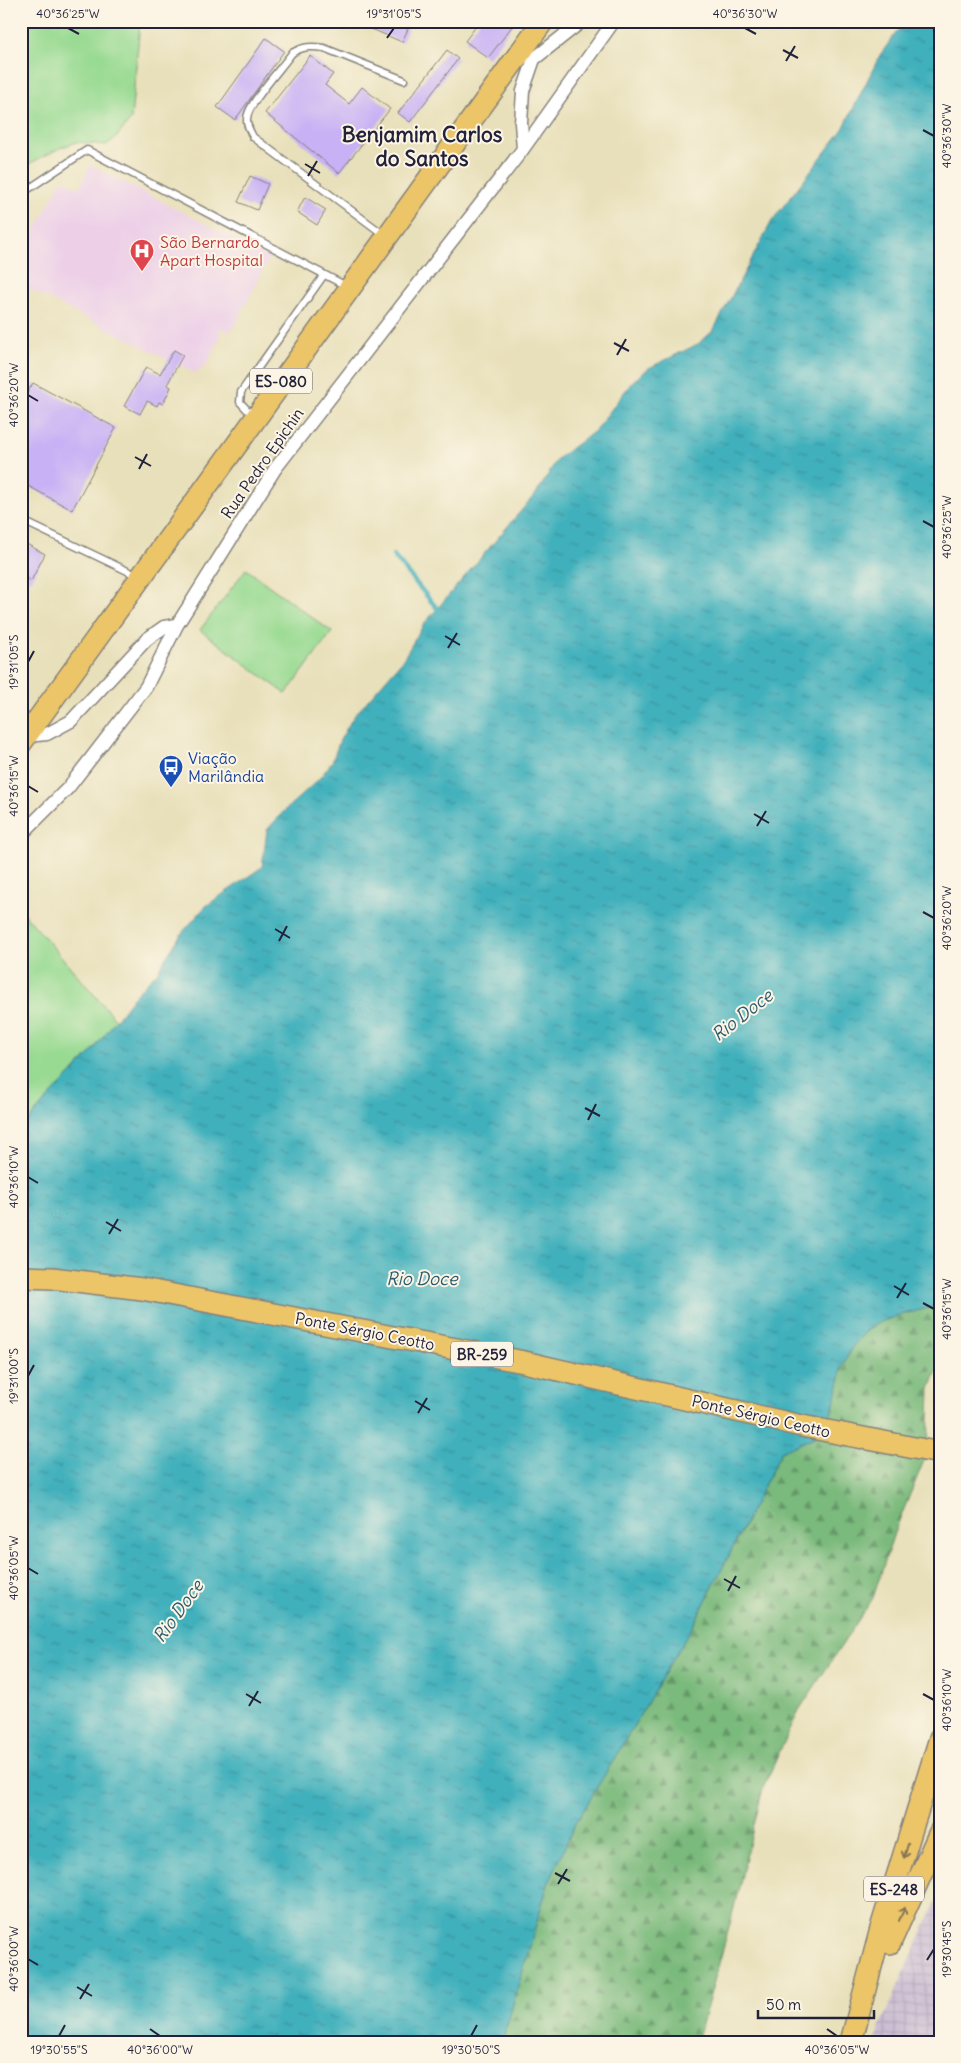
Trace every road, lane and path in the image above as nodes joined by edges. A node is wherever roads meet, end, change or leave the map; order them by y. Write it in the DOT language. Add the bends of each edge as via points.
graph roads {
  1 [pos="543,21"];
  2 [pos="582,21"];
  3 [pos="614,21"];
  4 [pos="527,55"];
  5 [pos="404,80"];
  6 [pos="523,149"];
  7 [pos="21,194"];
  8 [pos="386,237"];
  9 [pos="324,275"];
  10 [pos="349,288"];
  11 [pos="255,417"];
  12 [pos="21,520"];
  13 [pos="142,578"];
  14 [pos="177,625"];
  15 [pos="24,739"];
  16 [pos="21,835"];
  17 [pos="21,1277"];
  18 [pos="940,1453"];
  19 [pos="940,1738"];
  20 [pos="924,1794"];
  21 [pos="938,1843"];
  22 [pos="852,2042"];
  1 -- 4 [label="main road, ES-080"];
  2 -- 4 [label="street"];
  3 -- 6 [label="street, Rua Pedro Epichin"];
  4 -- 6 [label="street" via="521,123"];
  4 -- 8 [label="main road, ES-080"];
  5 -- 8 [label="lane" via="324,48 300,48 292,53 248,114 247,125 253,137"];
  6 -- 14 [label="street, Rua Pedro Epichin" via="275,468"];
  7 -- 9 [label="lane" via="87,150"];
  8 -- 10 [label="main road, ES-080"];
  9 -- 10 [label="lane"];
  9 -- 11 [label="lane" via="241,392 240,402"];
  10 -- 11 [label="main road, ES-080"];
  11 -- 13 [label="main road, ES-080"];
  12 -- 13 [label="lane"];
  13 -- 15 [label="main road, ES-080"];
  14 -- 15 [label="street" via="164,627 147,639 70,721 47,734"];
  14 -- 16 [label="street, Rua Pedro Epichin" via="146,687 68,788"];
  17 -- 18 [label="main road, Ponte Sérgio Ceotto / BR-259" via="142,1289 524,1362 797,1425"];
  19 -- 20 [label="main road, ES-248"];
  20 -- 21 [label="main road" via="927,1836"];
  20 -- 22 [label="main road, ES-248, one-way" via="882,1925"];
  22 -- 21 [label="main road, ES-248, one-way" via="900,1919"];
}
